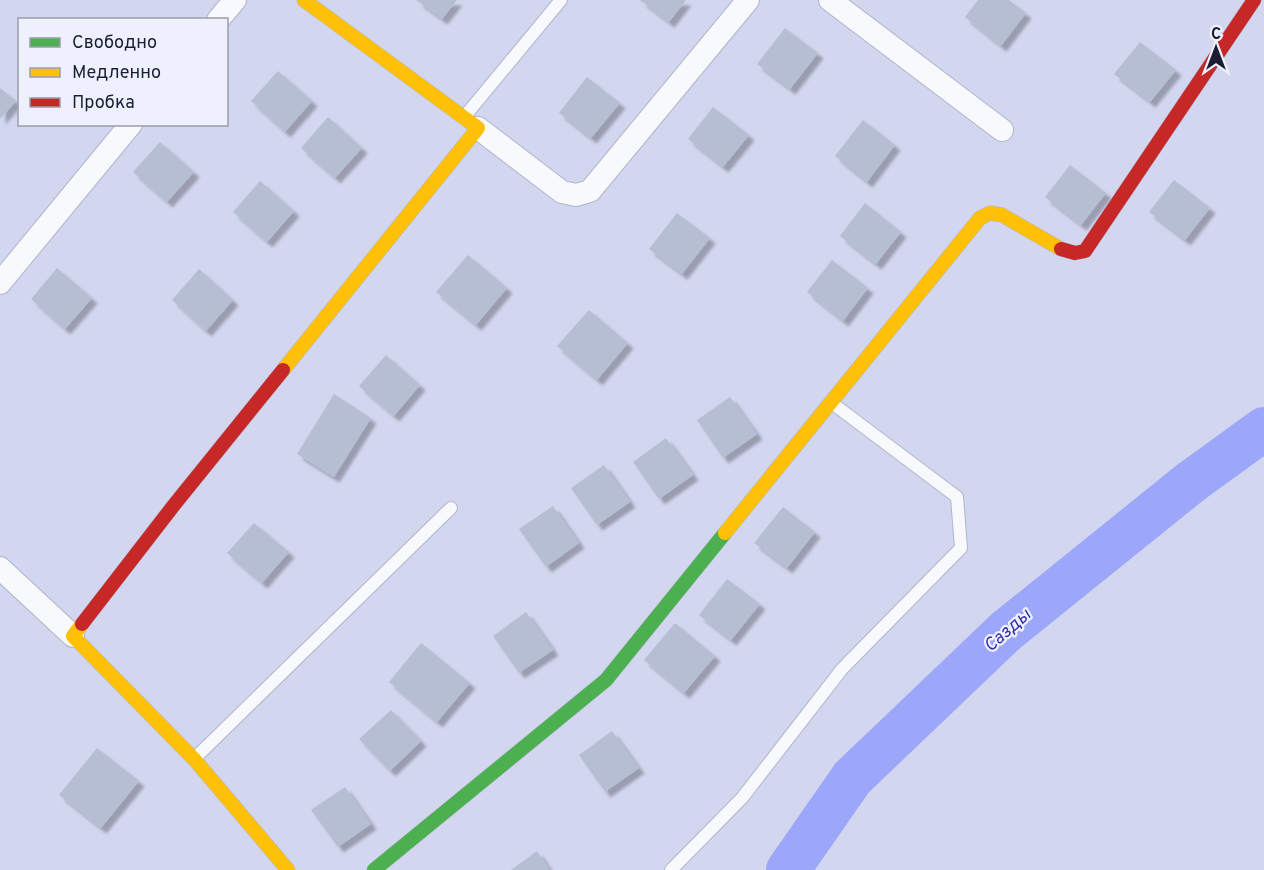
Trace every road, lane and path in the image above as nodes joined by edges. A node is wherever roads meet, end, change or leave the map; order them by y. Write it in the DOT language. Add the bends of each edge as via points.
graph roads {
  1 [pos="234,0"];
  2 [pos="304,0"];
  3 [pos="561,0"];
  4 [pos="748,0"];
  5 [pos="830,0"];
  6 [pos="1254,0"];
  7 [pos="220,18"];
  8 [pos="471,122"];
  9 [pos="129,126"];
  10 [pos="1002,130"];
  11 [pos="0,283"];
  12 [pos="830,402"];
  13 [pos="451,508"];
  14 [pos="0,568"];
  15 [pos="73,636"];
  16 [pos="194,759"];
  17 [pos="288,870"];
  18 [pos="374,870"];
  19 [pos="671,870"];
  1 -- 7 [label="street"];
  2 -- 8 [label="street"];
  3 -- 8 [label="lane"];
  4 -- 8 [label="street" via="590,191 576,195 562,192"];
  5 -- 10 [label="street"];
  6 -- 12 [label="street" via="1085,251 1065,251 1002,215 990,213 980,218"];
  8 -- 15 [label="street"];
  9 -- 11 [label="street"];
  12 -- 18 [label="street" via="606,680"];
  12 -- 19 [label="lane" via="957,497 961,548 842,669 742,798"];
  13 -- 16 [label="lane"];
  14 -- 15 [label="street"];
  15 -- 16 [label="street"];
  16 -- 17 [label="street"];
}
